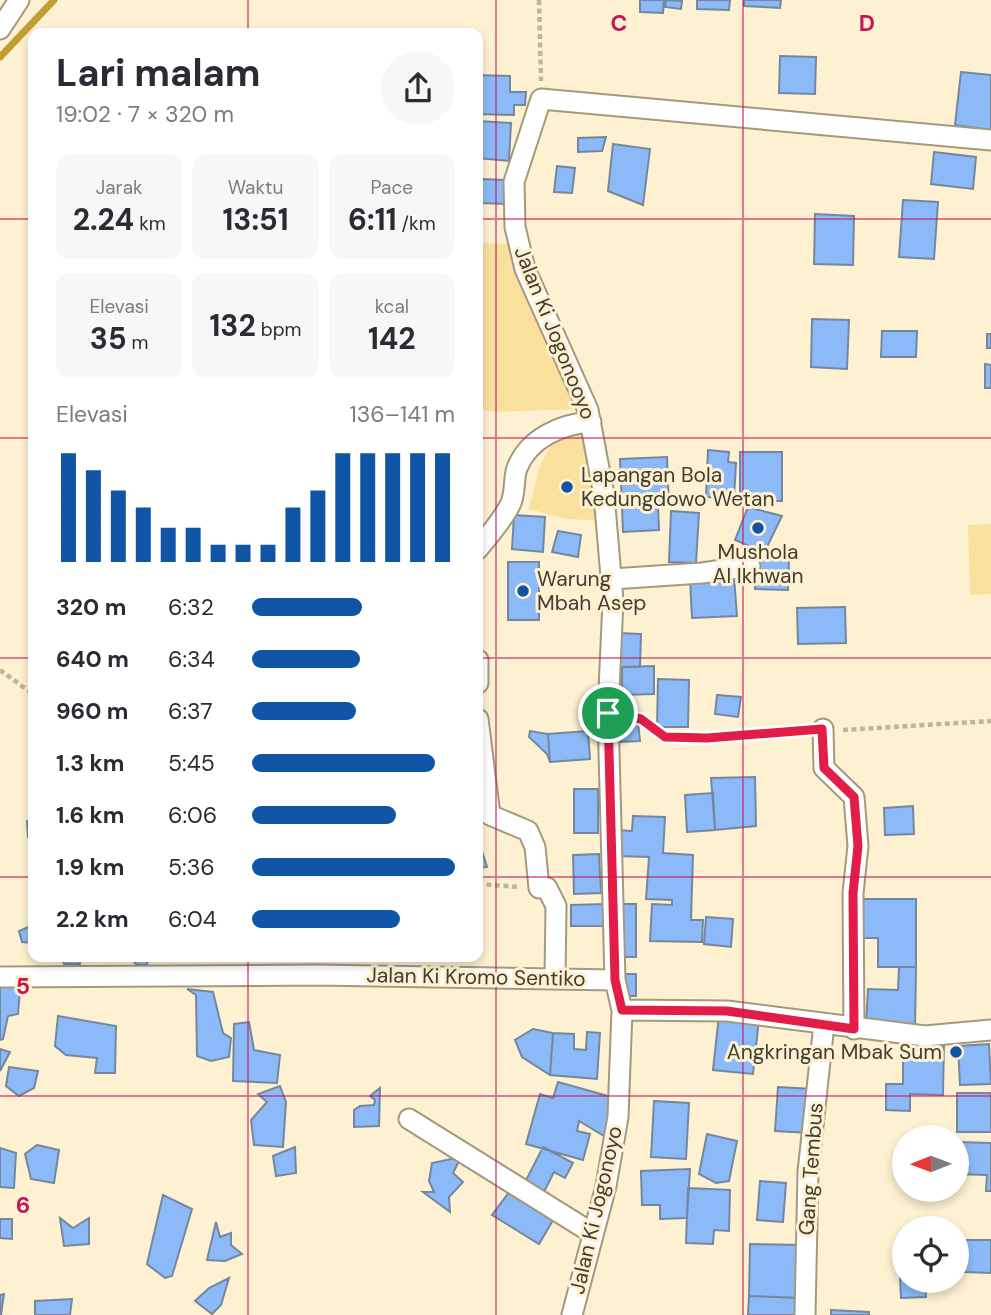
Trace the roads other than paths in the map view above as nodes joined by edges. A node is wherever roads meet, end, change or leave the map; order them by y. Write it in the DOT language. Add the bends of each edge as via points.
graph roads {
  1 [pos="19,0"];
  2 [pos="0,29"];
  3 [pos="991,140"];
  4 [pos="591,422"];
  5 [pos="483,542"];
  6 [pos="750,566"];
  7 [pos="612,579"];
  8 [pos="822,729"];
  9 [pos="483,763"];
  10 [pos="0,978"];
  11 [pos="555,978"];
  12 [pos="615,980"];
  13 [pos="622,1010"];
  14 [pos="824,1024"];
  15 [pos="854,1029"];
  16 [pos="991,1030"];
  17 [pos="409,1119"];
  18 [pos="592,1233"];
  19 [pos="572,1315"];
  20 [pos="806,1315"];
  1 -- 2 [label="street"];
  3 -- 4 [label="street, Jalan Ki Jogonooyo" via="541,99 514,182 515,227 525,269"];
  4 -- 5 [label="street" via="552,431 528,449 517,469 512,503"];
  4 -- 7 [label="street, Jalan Ki Jogonooyo"];
  6 -- 7 [label="street"];
  7 -- 12 [label="street, Jalan Ki Jogonooyo" via="608,713"];
  8 -- 15 [label="street" via="824,768 854,797 858,846 853,893"];
  9 -- 11 [label="street" via="489,816 528,831 535,846 539,888 547,888 556,906"];
  10 -- 11 [label="street, Jalan Ki Kromo Sentiko"];
  11 -- 12 [label="street, Jalan Ki Kromo Sentiko"];
  12 -- 13 [label="street, Jalan Ki Jogonoyo"];
  13 -- 14 [label="street" via="727,1011"];
  13 -- 18 [label="street, Jalan Ki Jogonoyo" via="618,1117"];
  14 -- 15 [label="street"];
  14 -- 20 [label="street, Gang Tembus" via="808,1172"];
  15 -- 16 [label="street" via="925,1036"];
  17 -- 18 [label="street"];
  18 -- 19 [label="street, Jalan Ki Jogonoyo"];
}
